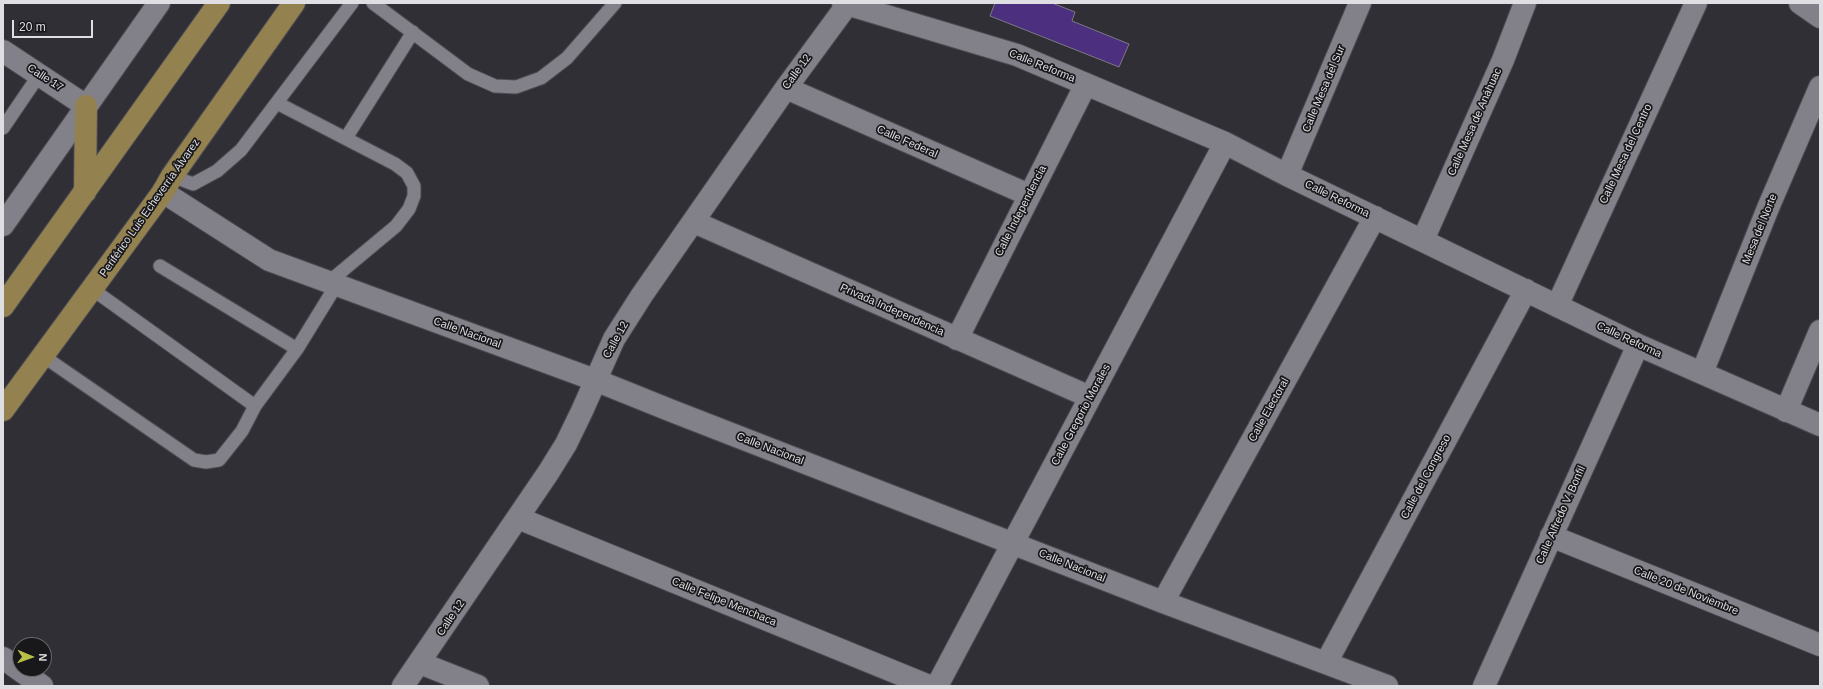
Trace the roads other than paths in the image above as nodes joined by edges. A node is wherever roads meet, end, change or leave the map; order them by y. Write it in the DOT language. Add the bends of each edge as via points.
graph roads {
  1 [pos="159,3"];
  2 [pos="219,3"];
  3 [pos="294,3"];
  4 [pos="352,3"];
  5 [pos="373,3"];
  6 [pos="615,3"];
  7 [pos="1360,3"];
  8 [pos="1525,3"];
  9 [pos="1696,3"];
  10 [pos="1800,3"];
  11 [pos="845,4"];
  12 [pos="1820,17"];
  13 [pos="413,32"];
  14 [pos="3,51"];
  15 [pos="39,75"];
  16 [pos="1086,84"];
  17 [pos="1820,87"];
  18 [pos="786,88"];
  19 [pos="277,103"];
  20 [pos="86,106"];
  21 [pos="3,128"];
  22 [pos="346,138"];
  23 [pos="1226,143"];
  24 [pos="1287,175"];
  25 [pos="168,184"];
  26 [pos="85,192"];
  27 [pos="1029,195"];
  28 [pos="1375,217"];
  29 [pos="694,222"];
  30 [pos="3,225"];
  31 [pos="1423,240"];
  32 [pos="160,266"];
  33 [pos="333,283"];
  34 [pos="92,288"];
  35 [pos="1526,290"];
  36 [pos="3,306"];
  37 [pos="1557,306"];
  38 [pos="1820,331"];
  39 [pos="958,339"];
  40 [pos="1638,344"];
  41 [pos="297,349"];
  42 [pos="43,356"];
  43 [pos="1702,373"];
  44 [pos="595,380"];
  45 [pos="1090,397"];
  46 [pos="255,406"];
  47 [pos="3,410"];
  48 [pos="1786,411"];
  49 [pos="1820,425"];
  50 [pos="518,518"];
  51 [pos="1551,536"];
  52 [pos="1013,543"];
  53 [pos="1163,602"];
  54 [pos="1820,645"];
  55 [pos="3,658"];
  56 [pos="420,663"];
  57 [pos="1326,663"];
  58 [pos="42,686"];
  59 [pos="403,686"];
  60 [pos="478,686"];
  61 [pos="930,686"];
  62 [pos="937,686"];
  63 [pos="1387,686"];
  64 [pos="1484,686"];
  1 -- 20 [label="street"];
  2 -- 26 [label="main road"];
  3 -- 25 [label="main road, Periférico Luis Echeverría Álvarez"];
  4 -- 19 [label="lane"];
  5 -- 13 [label="lane"];
  6 -- 13 [label="lane" via="567,58 541,78 516,87 494,86 468,74"];
  7 -- 24 [label="street, Calle Mesa del Sur"];
  8 -- 31 [label="street, Calle Mesa de Anáhuac" via="1503,60"];
  9 -- 37 [label="street, Calle Mesa del Centro"];
  10 -- 12 [label="street"];
  11 -- 16 [label="street, Calle Reforma" via="1017,55"];
  11 -- 18 [label="street, Calle 12"];
  13 -- 22 [label="lane"];
  14 -- 15 [label="street, Calle 17"];
  15 -- 20 [label="street, Calle 17"];
  15 -- 21 [label="lane"];
  16 -- 23 [label="street, Calle Reforma"];
  16 -- 27 [label="street, Calle Independencia"];
  17 -- 43 [label="street, Mesa del Norte"];
  18 -- 27 [label="street, Calle Federal"];
  18 -- 29 [label="street, Calle 12"];
  19 -- 22 [label="lane"];
  19 -- 25 [label="lane" via="241,150 217,172 193,184"];
  20 -- 26 [label="main road"];
  20 -- 30 [label="street"];
  22 -- 33 [label="lane" via="407,173 414,186 414,196 409,209 396,226"];
  23 -- 24 [label="street, Calle Reforma"];
  23 -- 45 [label="street, Calle Gregorio Morales"];
  24 -- 28 [label="street, Calle Reforma"];
  25 -- 33 [label="street, Calle Nacional" via="269,260"];
  25 -- 34 [label="main road, Periférico Luis Echeverría Álvarez"];
  26 -- 36 [label="main road"];
  27 -- 39 [label="street, Calle Independencia"];
  28 -- 31 [label="street, Calle Reforma"];
  28 -- 53 [label="street, Calle Electoral"];
  29 -- 39 [label="street, Privada Independencia"];
  29 -- 44 [label="street, Calle 12" via="614,339"];
  31 -- 35 [label="street, Calle Reforma"];
  32 -- 41 [label="lane"];
  33 -- 41 [label="lane"];
  33 -- 44 [label="street, Calle Nacional"];
  34 -- 42 [label="main road, Periférico Luis Echeverría Álvarez"];
  34 -- 46 [label="lane"];
  35 -- 37 [label="street, Calle Reforma"];
  35 -- 57 [label="street, Calle del Congreso"];
  37 -- 40 [label="street, Calle Reforma"];
  38 -- 48 [label="street"];
  39 -- 45 [label="street, Privada Independencia"];
  40 -- 43 [label="street, Calle Reforma"];
  40 -- 51 [label="street, Calle Alfredo V. Bonfil"];
  41 -- 46 [label="lane"];
  42 -- 46 [label="lane" via="194,460 219,460 242,432"];
  42 -- 47 [label="main road, Periférico Luis Echeverría Álvarez"];
  43 -- 48 [label="street, Calle Reforma"];
  44 -- 50 [label="street, Calle 12" via="566,444"];
  44 -- 52 [label="street, Calle Nacional"];
  45 -- 52 [label="street, Calle Gregorio Morales"];
  48 -- 49 [label="street, Calle Reforma"];
  50 -- 56 [label="street, Calle 12"];
  50 -- 61 [label="street, Calle Felipe Menchaca"];
  51 -- 54 [label="street, Calle 20 de Noviembre"];
  51 -- 64 [label="street, Calle Alfredo V. Bonfil"];
  52 -- 53 [label="street, Calle Nacional"];
  52 -- 62 [label="street, Calle Gregorio Morales"];
  53 -- 57 [label="street, Calle Nacional"];
  55 -- 58 [label="street"];
  56 -- 59 [label="street, Calle 12"];
  56 -- 60 [label="street"];
  57 -- 63 [label="street, Calle Nacional"];
}
